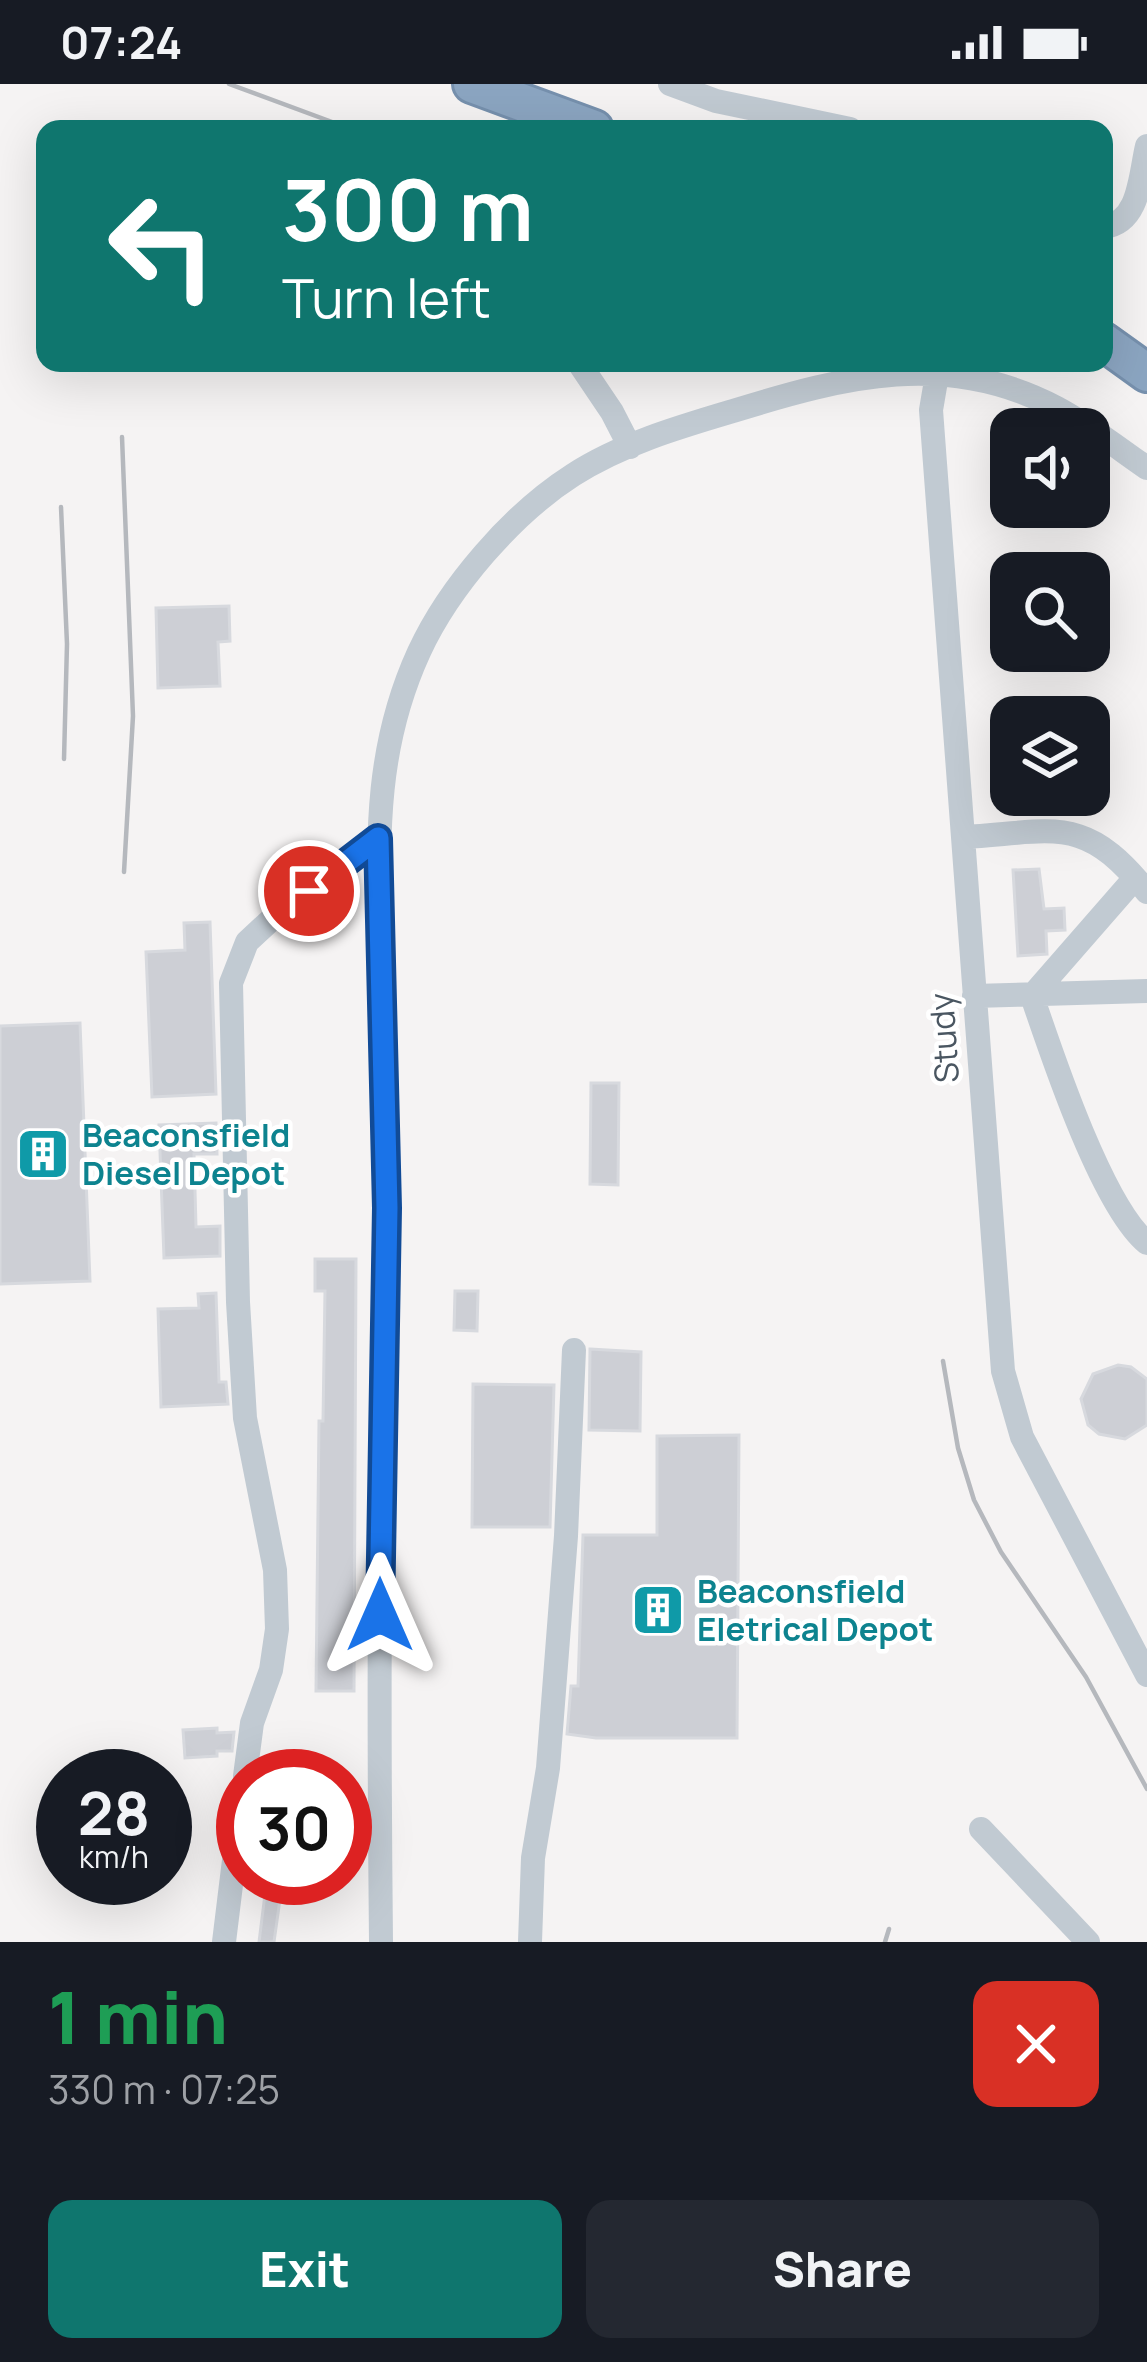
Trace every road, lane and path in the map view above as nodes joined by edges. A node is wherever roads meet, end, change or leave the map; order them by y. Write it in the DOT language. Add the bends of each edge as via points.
graph roads {
  1 [pos="472,84"];
  2 [pos="670,84"];
  3 [pos="569,120"];
  4 [pos="807,120"];
  5 [pos="1147,146"];
  6 [pos="1113,224"];
  7 [pos="1113,327"];
  8 [pos="1147,344"];
  9 [pos="1113,348"];
  10 [pos="584,372"];
  11 [pos="904,372"];
  12 [pos="936,372"];
  13 [pos="954,372"];
  14 [pos="1147,373"];
  15 [pos="630,447"];
  16 [pos="1147,468"];
  17 [pos="963,837"];
  18 [pos="378,838"];
  19 [pos="1141,885"];
  20 [pos="1147,991"];
  21 [pos="974,996"];
  22 [pos="1031,996"];
  23 [pos="1147,1243"];
  24 [pos="574,1350"];
  25 [pos="1141,1648"];
  26 [pos="1147,1676"];
  27 [pos="248,1749"];
  28 [pos="981,1829"];
  29 [pos="229,1905"];
  30 [pos="224,1942"];
  31 [pos="381,1942"];
  32 [pos="530,1942"];
  33 [pos="1088,1942"];
  1 -- 3 [label="highway"];
  2 -- 4 [label="street"];
  5 -- 6 [label="street" via="1128,214"];
  7 -- 8 [label="highway"];
  9 -- 14 [label="highway"];
  10 -- 15 [label="street"];
  11 -- 15 [label="street" via="802,391"];
  12 -- 17 [label="street, Study" via="931,410"];
  13 -- 16 [label="street" via="1046,403"];
  15 -- 18 [label="street" via="537,503 446,603 386,746"];
  17 -- 19 [label="street" via="1076,833 1098,841"];
  17 -- 21 [label="street, Study"];
  18 -- 27 [label="street" via="247,942 231,983 245,1418 275,1570 277,1629"];
  18 -- 31 [label="street" via="387,1208"];
  19 -- 22 [label="street"];
  20 -- 22 [label="street"];
  21 -- 22 [label="street"];
  21 -- 25 [label="street, Study" via="1011,1409"];
  22 -- 23 [label="street" via="1065,1091 1124,1216"];
  24 -- 32 [label="street"];
  25 -- 26 [label="street, Study"];
  28 -- 33 [label="street"];
  29 -- 30 [label="street"];
}
